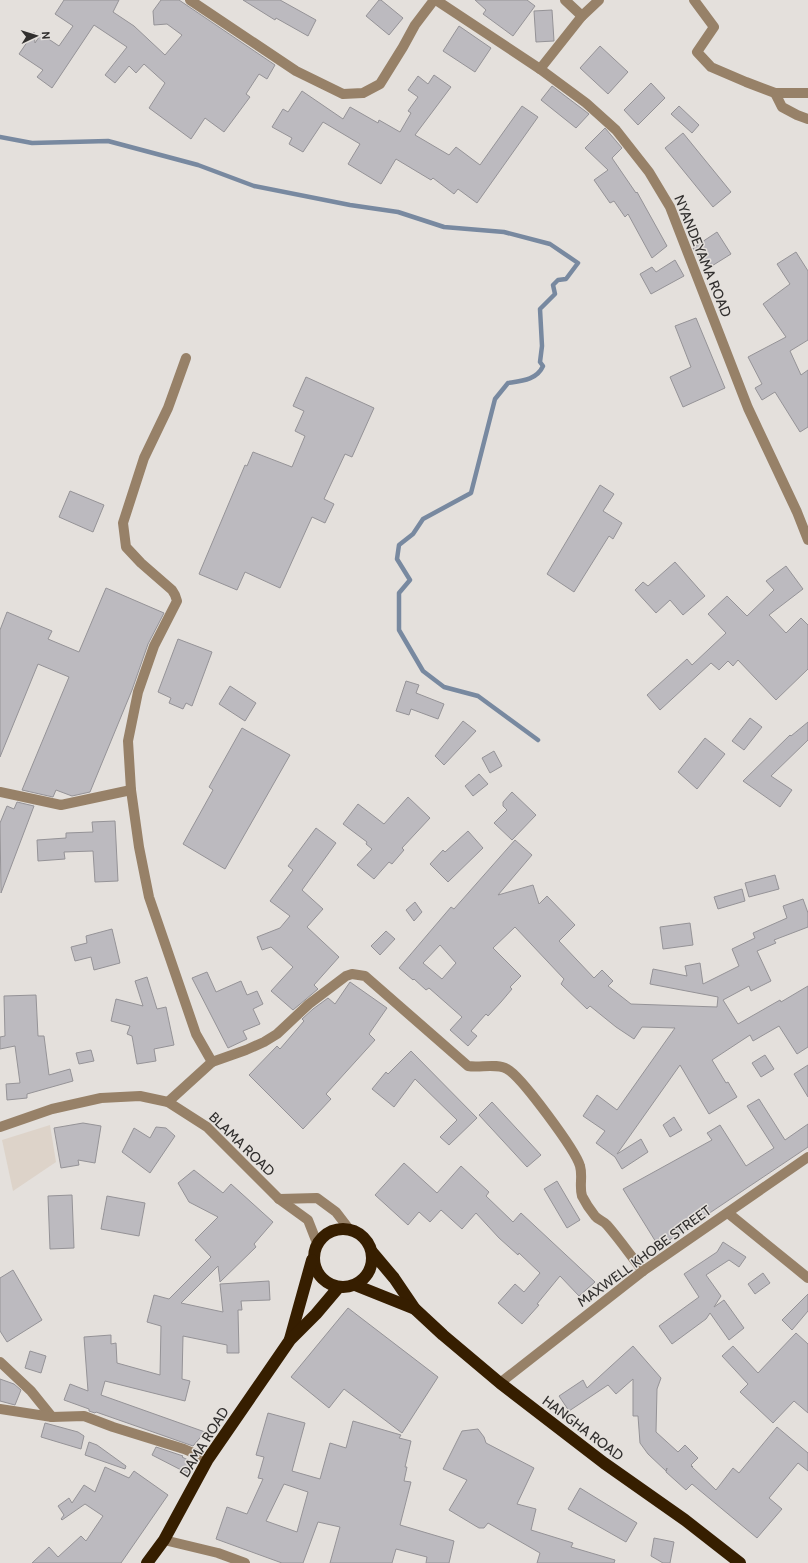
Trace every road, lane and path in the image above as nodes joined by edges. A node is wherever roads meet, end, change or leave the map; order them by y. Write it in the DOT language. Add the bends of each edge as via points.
graph roads {
  1 [pos="190,0"];
  2 [pos="435,0"];
  3 [pos="564,0"];
  4 [pos="599,0"];
  5 [pos="694,0"];
  6 [pos="582,16"];
  7 [pos="540,69"];
  8 [pos="775,93"];
  9 [pos="808,93"];
  10 [pos="808,119"];
  11 [pos="186,358"];
  12 [pos="808,540"];
  13 [pos="131,790"];
  14 [pos="0,792"];
  15 [pos="212,1062"];
  16 [pos="168,1102"];
  17 [pos="0,1127"];
  18 [pos="808,1157"];
  19 [pos="279,1199"];
  20 [pos="728,1213"];
  21 [pos="349,1229"];
  22 [pos="317,1243"];
  23 [pos="372,1252"];
  24 [pos="313,1257"];
  25 [pos="643,1271"];
  26 [pos="808,1278"];
  27 [pos="355,1285"];
  28 [pos="338,1288"];
  29 [pos="415,1309"];
  30 [pos="290,1340"];
  31 [pos="0,1362"];
  32 [pos="500,1383"];
  33 [pos="0,1409"];
  34 [pos="52,1417"];
  35 [pos="208,1459"];
  36 [pos="164,1540"];
  37 [pos="147,1563"];
  38 [pos="244,1563"];
  39 [pos="740,1563"];
  1 -- 2 [label="street" via="296,72 343,94 364,93 380,84 404,47 415,24"];
  2 -- 7 [label="street, NYANDEYAMA ROAD"];
  3 -- 6 [label="street"];
  4 -- 6 [label="street"];
  5 -- 8 [label="street" via="714,27 697,52 716,69"];
  6 -- 7 [label="street"];
  7 -- 12 [label="street, NYANDEYAMA ROAD" via="586,103 616,130 649,172 670,207 748,408"];
  8 -- 9 [label="street"];
  8 -- 10 [label="street" via="782,107"];
  11 -- 13 [label="street" via="168,408 144,458 123,523 126,547 172,590 177,601 154,646 138,692 128,741"];
  13 -- 14 [label="street" via="61,805"];
  13 -- 15 [label="street" via="148,897 196,1034"];
  15 -- 16 [label="street"];
  15 -- 25 [label="street" via="246,1050 277,1034 309,1004 346,976 365,976 468,1066 498,1066 515,1076 544,1110 576,1155 582,1175 582,1196 596,1217 606,1224"];
  16 -- 17 [label="street, BLAMA ROAD" via="140,1096 101,1098 52,1109"];
  16 -- 19 [label="street, BLAMA ROAD" via="207,1127"];
  18 -- 20 [label="street, MAXWELL KHOBE STREET"];
  19 -- 21 [label="street" via="317,1198 336,1212"];
  19 -- 22 [label="street, BLAMA ROAD" via="308,1220"];
  20 -- 25 [label="street, MAXWELL KHOBE STREET"];
  20 -- 26 [label="street"];
  21 -- 22 [label="highway" via="337,1229 325,1234"];
  21 -- 23 [label="highway" via="359,1233 366,1240"];
  22 -- 24 [label="highway"];
  23 -- 27 [label="highway" via="371,1266 366,1277"];
  23 -- 29 [label="highway, HANGHA ROAD"];
  24 -- 28 [label="highway" via="316,1271 325,1282"];
  24 -- 30 [label="highway"];
  25 -- 32 [label="street, MAXWELL KHOBE STREET"];
  27 -- 28 [label="highway"];
  27 -- 29 [label="highway, HANGHA ROAD"];
  28 -- 30 [label="highway"];
  29 -- 32 [label="highway, HANGHA ROAD"];
  30 -- 35 [label="highway, DAMA ROAD"];
  31 -- 34 [label="street" via="31,1391"];
  32 -- 39 [label="highway, HANGHA ROAD"];
  33 -- 34 [label="street"];
  34 -- 35 [label="street" via="84,1416"];
  35 -- 36 [label="highway, DAMA ROAD"];
  36 -- 37 [label="highway, DAMA ROAD"];
  36 -- 38 [label="street" via="218,1553"];
}
